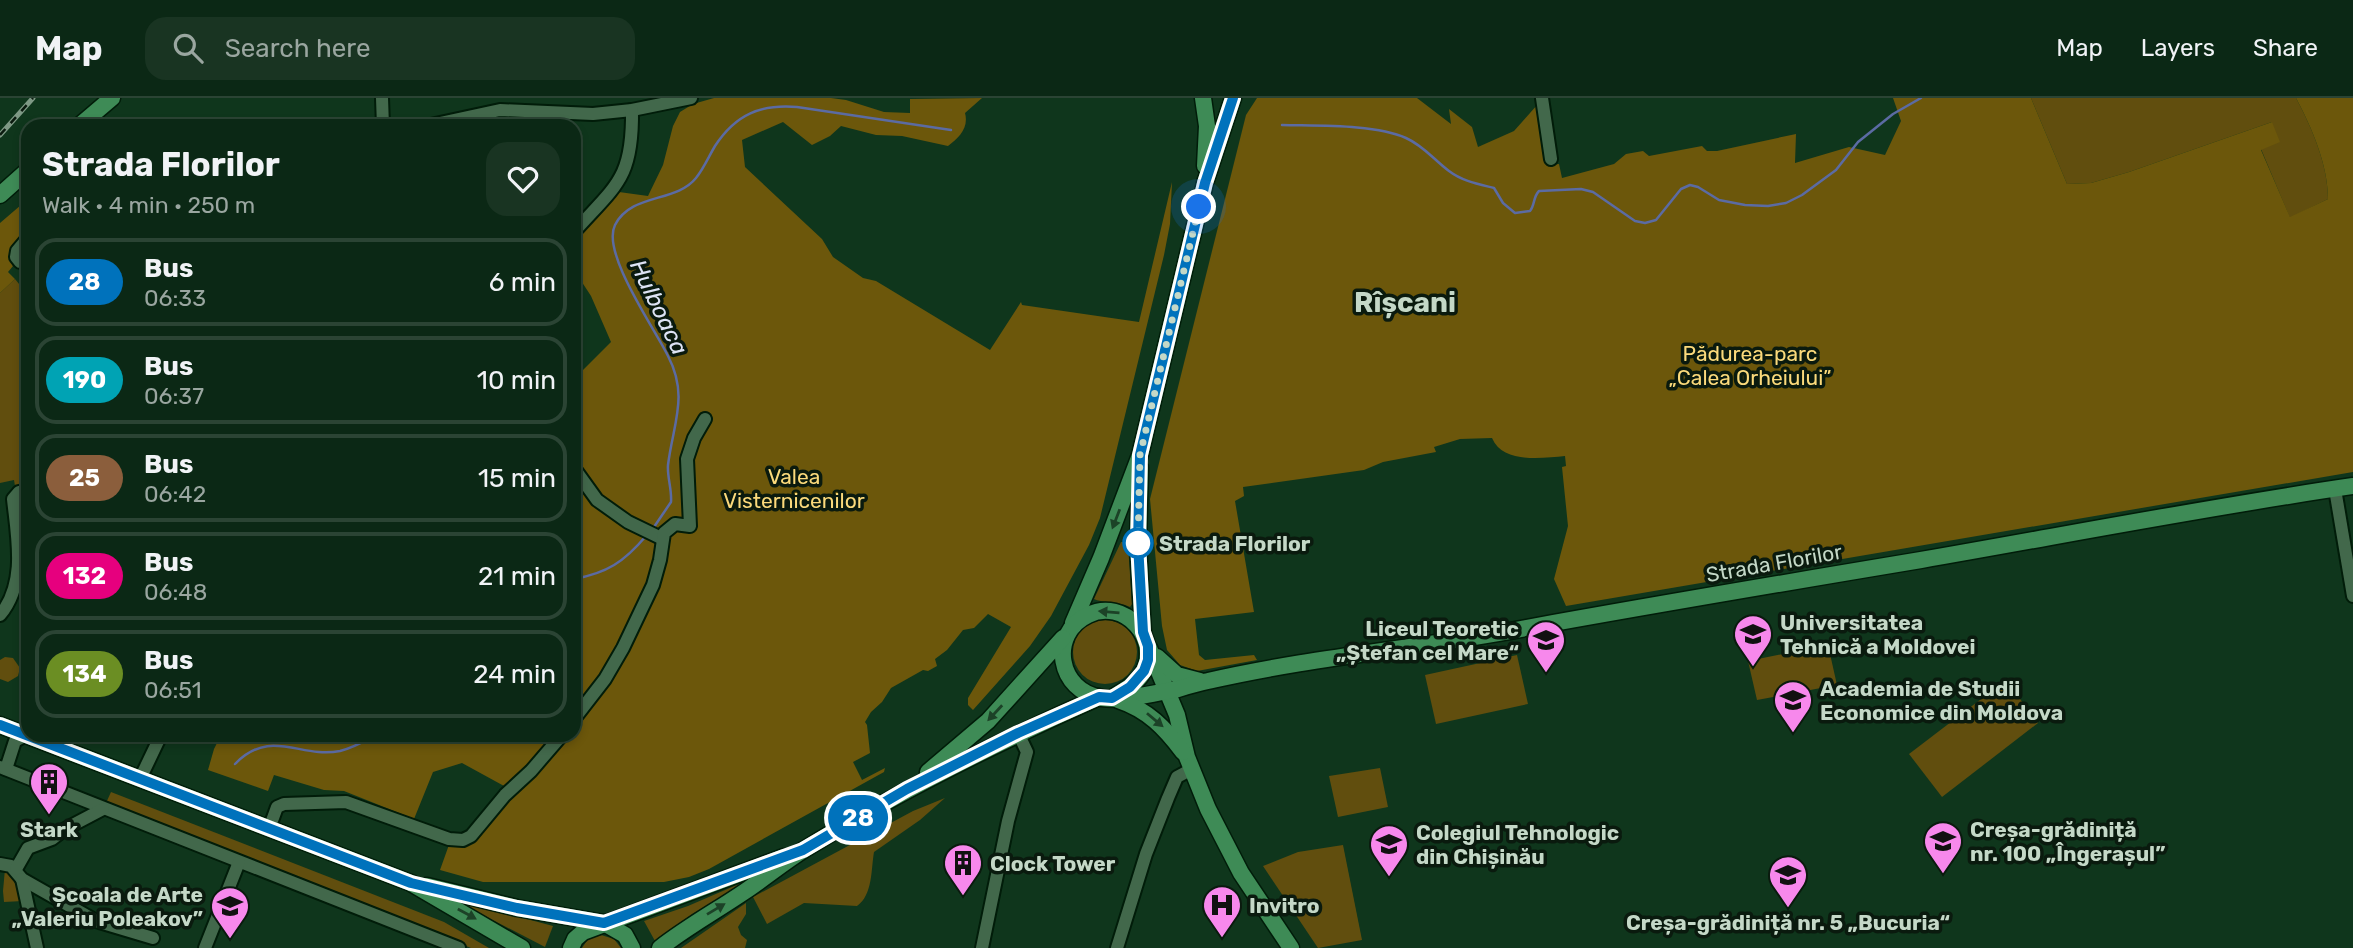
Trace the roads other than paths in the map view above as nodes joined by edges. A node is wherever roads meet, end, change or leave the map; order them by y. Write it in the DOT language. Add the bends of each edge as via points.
graph roads {
  1 [pos="112,98"];
  2 [pos="691,98"];
  3 [pos="1203,98"];
  4 [pos="1233,98"];
  5 [pos="1542,98"];
  6 [pos="385,99"];
  7 [pos="632,110"];
  8 [pos="543,111"];
  9 [pos="90,119"];
  10 [pos="384,119"];
  11 [pos="458,119"];
  12 [pos="542,119"];
  13 [pos="1551,159"];
  14 [pos="21,176"];
  15 [pos="1205,183"];
  16 [pos="0,195"];
  17 [pos="581,224"];
  18 [pos="21,246"];
  19 [pos="21,261"];
  20 [pos="705,419"];
  21 [pos="1140,455"];
  22 [pos="581,478"];
  23 [pos="2353,486"];
  24 [pos="2335,489"];
  25 [pos="21,492"];
  26 [pos="661,538"];
  27 [pos="2353,596"];
  28 [pos="0,615"];
  29 [pos="1068,631"];
  30 [pos="1145,639"];
  31 [pos="1203,682"];
  32 [pos="1167,691"];
  33 [pos="1105,698"];
  34 [pos="581,710"];
  35 [pos="1177,715"];
  36 [pos="0,725"];
  37 [pos="21,733"];
  38 [pos="1018,733"];
  39 [pos="21,738"];
  40 [pos="44,742"];
  41 [pos="158,742"];
  42 [pos="556,742"];
  43 [pos="1189,763"];
  44 [pos="3,768"];
  45 [pos="140,779"];
  46 [pos="907,789"];
  47 [pos="103,809"];
  48 [pos="269,828"];
  49 [pos="803,850"];
  50 [pos="239,862"];
  51 [pos="0,864"];
  52 [pos="19,874"];
  53 [pos="411,883"];
  54 [pos="604,923"];
  55 [pos="153,938"];
  56 [pos="37,948"];
  57 [pos="205,948"];
  58 [pos="459,948"];
  59 [pos="522,948"];
  60 [pos="571,948"];
  61 [pos="632,948"];
  62 [pos="660,948"];
  63 [pos="982,948"];
  64 [pos="1117,948"];
  65 [pos="1290,948"];
  1 -- 9 [label="main road"];
  2 -- 7 [label="street"];
  3 -- 15 [label="main road"];
  4 -- 15 [label="main road"];
  5 -- 13 [label="street"];
  6 -- 10 [label="street"];
  7 -- 8 [label="street" via="593,114"];
  7 -- 17 [label="street" via="624,173"];
  8 -- 11 [label="street" via="500,110"];
  8 -- 12 [label="street"];
  14 -- 16 [label="main road"];
  15 -- 21 [label="main road"];
  18 -- 19 [label="street" via="16,257"];
  20 -- 26 [label="street" via="687,459 690,526 675,524"];
  21 -- 29 [label="main road, one-way"];
  21 -- 30 [label="main road" via="1138,544"];
  22 -- 26 [label="street" via="597,500 628,523"];
  23 -- 24 [label="main road, Strada Florilor"];
  24 -- 27 [label="street"];
  24 -- 31 [label="main road, Strada Florilor"];
  25 -- 28 [label="street" via="13,499 17,576"];
  26 -- 34 [label="street" via="653,585 623,648"];
  30 -- 29 [label="main road, one-way" via="1134,621 1108,610 1094,612"];
  29 -- 33 [label="main road" via="1062,653 1064,668 1084,692"];
  29 -- 46 [label="main road, one-way" via="988,721"];
  30 -- 31 [label="main road, Strada Florilor" via="1171,671"];
  30 -- 32 [label="main road"];
  30 -- 33 [label="main road" via="1144,671 1130,687"];
  31 -- 32 [label="main road, Strada Florilor"];
  31 -- 35 [label="main road" via="1184,693"];
  32 -- 33 [label="main road, Strada Florilor"];
  32 -- 35 [label="main road"];
  33 -- 38 [label="main road"];
  33 -- 43 [label="main road, one-way" via="1130,704 1159,722"];
  35 -- 43 [label="main road"];
  36 -- 37 [label="main road"];
  38 -- 46 [label="main road"];
  38 -- 63 [label="street" via="1027,752"];
  39 -- 44 [label="street"];
  40 -- 45 [label="main road"];
  41 -- 45 [label="street"];
  42 -- 48 [label="street" via="464,840 449,839 346,802 284,804 277,807"];
  43 -- 64 [label="street" via="1168,798"];
  43 -- 65 [label="main road" via="1230,855"];
  44 -- 47 [label="street"];
  45 -- 48 [label="main road"];
  46 -- 49 [label="main road"];
  47 -- 50 [label="street"];
  47 -- 52 [label="street" via="27,849"];
  48 -- 53 [label="main road"];
  49 -- 54 [label="main road"];
  62 -- 49 [label="main road, one-way"];
  50 -- 57 [label="street"];
  50 -- 58 [label="street"];
  51 -- 52 [label="street"];
  52 -- 55 [label="street" via="96,921"];
  52 -- 56 [label="street"];
  53 -- 54 [label="main road"];
  53 -- 59 [label="main road, one-way"];
  54 -- 60 [label="main road" via="579,935"];
  54 -- 61 [label="main road" via="625,935"];
}
